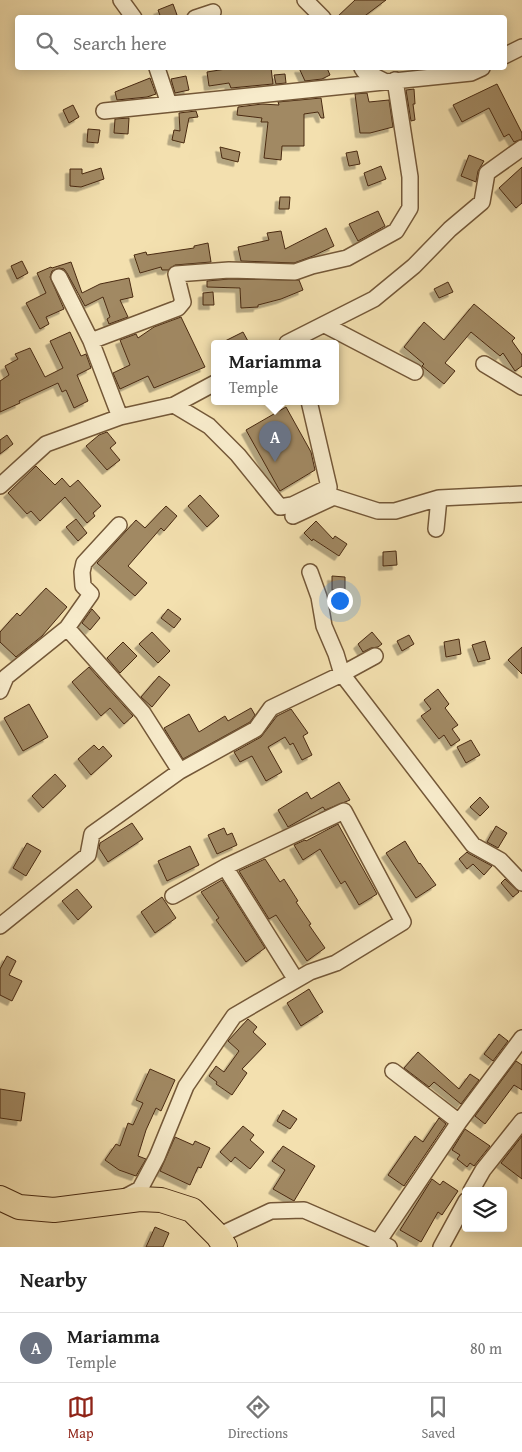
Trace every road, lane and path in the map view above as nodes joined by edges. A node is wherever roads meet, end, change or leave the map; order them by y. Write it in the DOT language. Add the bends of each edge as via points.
graph roads {
  1 [pos="121,0"];
  2 [pos="213,12"];
  3 [pos="132,15"];
  4 [pos="204,15"];
  5 [pos="522,47"];
  6 [pos="507,54"];
  7 [pos="158,70"];
  8 [pos="363,70"];
  9 [pos="478,70"];
  10 [pos="389,81"];
  11 [pos="169,104"];
  12 [pos="104,111"];
  13 [pos="522,148"];
  14 [pos="59,277"];
  15 [pos="325,325"];
  16 [pos="297,340"];
  17 [pos="91,341"];
  18 [pos="484,364"];
  19 [pos="415,372"];
  20 [pos="211,385"];
  21 [pos="522,387"];
  22 [pos="174,405"];
  23 [pos="310,405"];
  24 [pos="120,417"];
  25 [pos="0,486"];
  26 [pos="522,494"];
  27 [pos="439,498"];
  28 [pos="293,516"];
  29 [pos="119,525"];
  30 [pos="436,529"];
  31 [pos="310,572"];
  32 [pos="67,628"];
  33 [pos="375,656"];
  34 [pos="342,674"];
  35 [pos="0,691"];
  36 [pos="180,771"];
  37 [pos="225,866"];
  38 [pos="522,883"];
  39 [pos="173,896"];
  40 [pos="0,926"];
  41 [pos="296,980"];
  42 [pos="522,1038"];
  43 [pos="394,1071"];
  44 [pos="522,1121"];
  45 [pos="459,1122"];
  46 [pos="474,1187"];
  47 [pos="0,1198"];
  48 [pos="115,1202"];
  49 [pos="462,1208"];
  50 [pos="221,1242"];
  51 [pos="383,1245"];
  52 [pos="441,1247"];
  1 -- 3 [label="street"];
  2 -- 4 [label="street"];
  5 -- 6 [label="street"];
  7 -- 11 [label="street"];
  8 -- 10 [label="street"];
  9 -- 10 [label="street"];
  10 -- 11 [label="street"];
  10 -- 17 [label="street" via="410,177 410,208 396,231 347,258 295,272 229,270 176,274 183,302 178,308"];
  11 -- 12 [label="street"];
  13 -- 15 [label="street" via="487,173 482,202 414,266 374,299"];
  14 -- 17 [label="street"];
  15 -- 16 [label="street"];
  15 -- 19 [label="street"];
  17 -- 24 [label="street"];
  18 -- 21 [label="street"];
  20 -- 22 [label="street"];
  22 -- 23 [label="street" via="209,426 238,455 280,507 292,505 329,487"];
  22 -- 24 [label="street"];
  24 -- 25 [label="street" via="46,444"];
  26 -- 27 [label="street"];
  27 -- 28 [label="street" via="395,511 378,511 334,497"];
  27 -- 30 [label="street"];
  29 -- 32 [label="street" via="84,562 83,586 92,594"];
  31 -- 34 [label="street" via="324,626"];
  32 -- 35 [label="street" via="6,677"];
  32 -- 36 [label="street" via="143,713"];
  33 -- 34 [label="street"];
  34 -- 36 [label="street" via="271,708 256,729"];
  34 -- 38 [label="street" via="473,845 500,860"];
  36 -- 40 [label="street" via="92,834 88,856"];
  37 -- 39 [label="street"];
  37 -- 41 [label="street"];
  37 -- 41 [label="street" via="344,811 403,922 336,963"];
  41 -- 48 [label="street" via="234,1016 186,1086 140,1189"];
  42 -- 45 [label="street"];
  43 -- 45 [label="street"];
  44 -- 46 [label="street" via="483,1170"];
  45 -- 51 [label="street"];
  47 -- 48 [label="main road" via="19,1207 54,1210"];
  48 -- 50 [label="main road" via="140,1198 161,1200 192,1210"];
  49 -- 52 [label="street"];
  50 -- 51 [label="street" via="271,1212 304,1210"];
}
